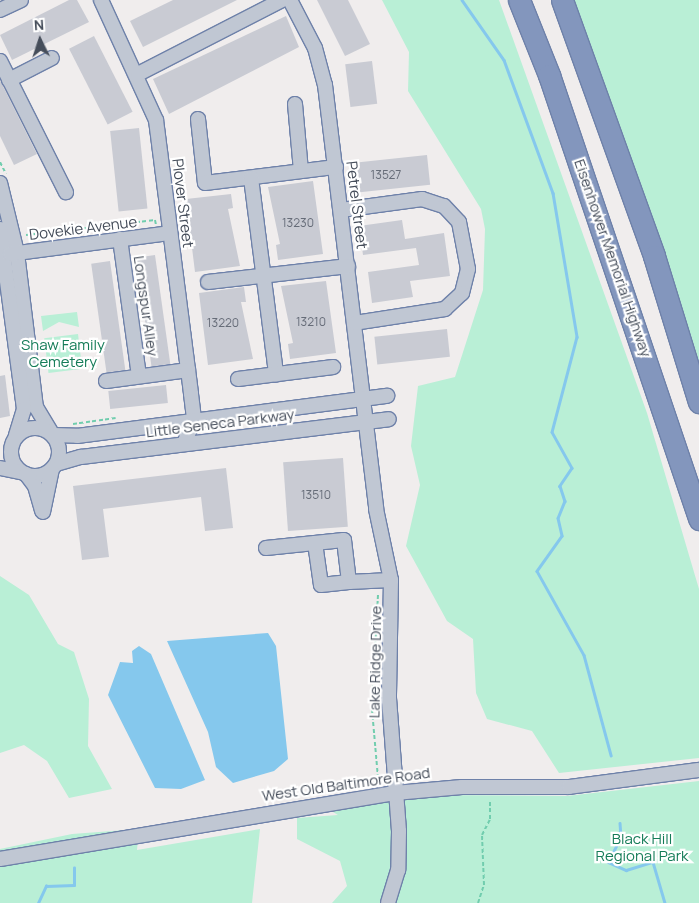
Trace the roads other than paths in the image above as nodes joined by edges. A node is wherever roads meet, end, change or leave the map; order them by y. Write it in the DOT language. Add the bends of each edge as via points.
graph roads {
  1 [pos="21,0"];
  2 [pos="101,0"];
  3 [pos="282,0"];
  4 [pos="290,0"];
  5 [pos="519,0"];
  6 [pos="562,0"];
  7 [pos="0,10"];
  8 [pos="52,58"];
  9 [pos="0,61"];
  10 [pos="138,74"];
  11 [pos="9,80"];
  12 [pos="295,104"];
  13 [pos="198,119"];
  14 [pos="336,167"];
  15 [pos="301,171"];
  16 [pos="252,178"];
  17 [pos="0,183"];
  18 [pos="66,192"];
  19 [pos="341,210"];
  20 [pos="0,229"];
  21 [pos="170,233"];
  22 [pos="120,239"];
  23 [pos="7,254"];
  24 [pos="348,266"];
  25 [pos="264,276"];
  26 [pos="208,282"];
  27 [pos="355,323"];
  28 [pos="333,367"];
  29 [pos="188,370"];
  30 [pos="276,374"];
  31 [pos="139,376"];
  32 [pos="238,379"];
  33 [pos="106,380"];
  34 [pos="388,396"];
  35 [pos="365,399"];
  36 [pos="699,402"];
  37 [pos="389,418"];
  38 [pos="194,420"];
  39 [pos="368,421"];
  40 [pos="52,434"];
  41 [pos="10,440"];
  42 [pos="184,443"];
  43 [pos="54,467"];
  44 [pos="0,468"];
  45 [pos="24,473"];
  46 [pos="699,519"];
  47 [pos="315,543"];
  48 [pos="266,548"];
  49 [pos="384,580"];
  50 [pos="350,582"];
  51 [pos="699,770"];
  52 [pos="395,793"];
  53 [pos="0,859"];
  54 [pos="388,903"];
  1 -- 7 [label="street"];
  2 -- 10 [label="street, Plover Street"];
  3 -- 10 [label="street"];
  4 -- 14 [label="street, Petrel Street" via="315,48 325,85"];
  5 -- 46 [label="highway, Eisenhower Memorial Highway" via="566,122"];
  6 -- 36 [label="highway" via="654,256"];
  8 -- 11 [label="street"];
  9 -- 11 [label="street"];
  10 -- 21 [label="street, Plover Street" via="156,120"];
  11 -- 18 [label="street"];
  12 -- 15 [label="street"];
  13 -- 16 [label="street" via="205,183"];
  14 -- 15 [label="street"];
  14 -- 19 [label="street, Petrel Street"];
  15 -- 16 [label="street"];
  16 -- 25 [label="street"];
  17 -- 23 [label="street"];
  19 -- 24 [label="street, Petrel Street"];
  19 -- 27 [label="street" via="422,200 444,206 459,222 468,269 462,293 444,308"];
  20 -- 23 [label="street"];
  21 -- 22 [label="street, Dovekie Avenue"];
  21 -- 29 [label="street, Plover Street"];
  22 -- 23 [label="street, Dovekie Avenue"];
  22 -- 31 [label="street, Longspur Alley"];
  23 -- 40 [label="street" via="36,407"];
  23 -- 41 [label="street" via="24,409"];
  24 -- 25 [label="street"];
  24 -- 27 [label="street, Petrel Street"];
  25 -- 26 [label="street"];
  25 -- 30 [label="street"];
  27 -- 35 [label="street, Petrel Street"];
  28 -- 30 [label="street"];
  29 -- 31 [label="street, Longspur Alley"];
  29 -- 38 [label="street, Plover Street"];
  30 -- 32 [label="street"];
  31 -- 33 [label="street, Longspur Alley"];
  34 -- 35 [label="street, Little Seneca Parkway"];
  35 -- 38 [label="street, Little Seneca Parkway"];
  35 -- 39 [label="street, Petrel Street"];
  37 -- 39 [label="street, Little Seneca Parkway"];
  38 -- 40 [label="street, Little Seneca Parkway" via="77,436"];
  38 -- 42 [label="street"];
  39 -- 42 [label="street, Little Seneca Parkway"];
  39 -- 49 [label="street, Lake Ridge Drive"];
  40 -- 41 [label="street" via="36,427"];
  40 -- 43 [label="street" via="60,450"];
  41 -- 45 [label="street" via="10,454"];
  42 -- 43 [label="street, Little Seneca Parkway" via="81,457"];
  43 -- 45 [label="street" via="40,476"];
  43 -- 45 [label="street" via="43,512"];
  44 -- 45 [label="street"];
  47 -- 48 [label="street"];
  47 -- 50 [label="street" via="344,540"];
  47 -- 50 [label="street" via="321,585"];
  49 -- 50 [label="street"];
  49 -- 52 [label="street, Lake Ridge Drive"];
  51 -- 52 [label="street, West Old Baltimore Road" via="569,787 489,786"];
  52 -- 53 [label="street, West Old Baltimore Road"];
  52 -- 54 [label="street, Lake Ridge Drive" via="399,852"];
}
